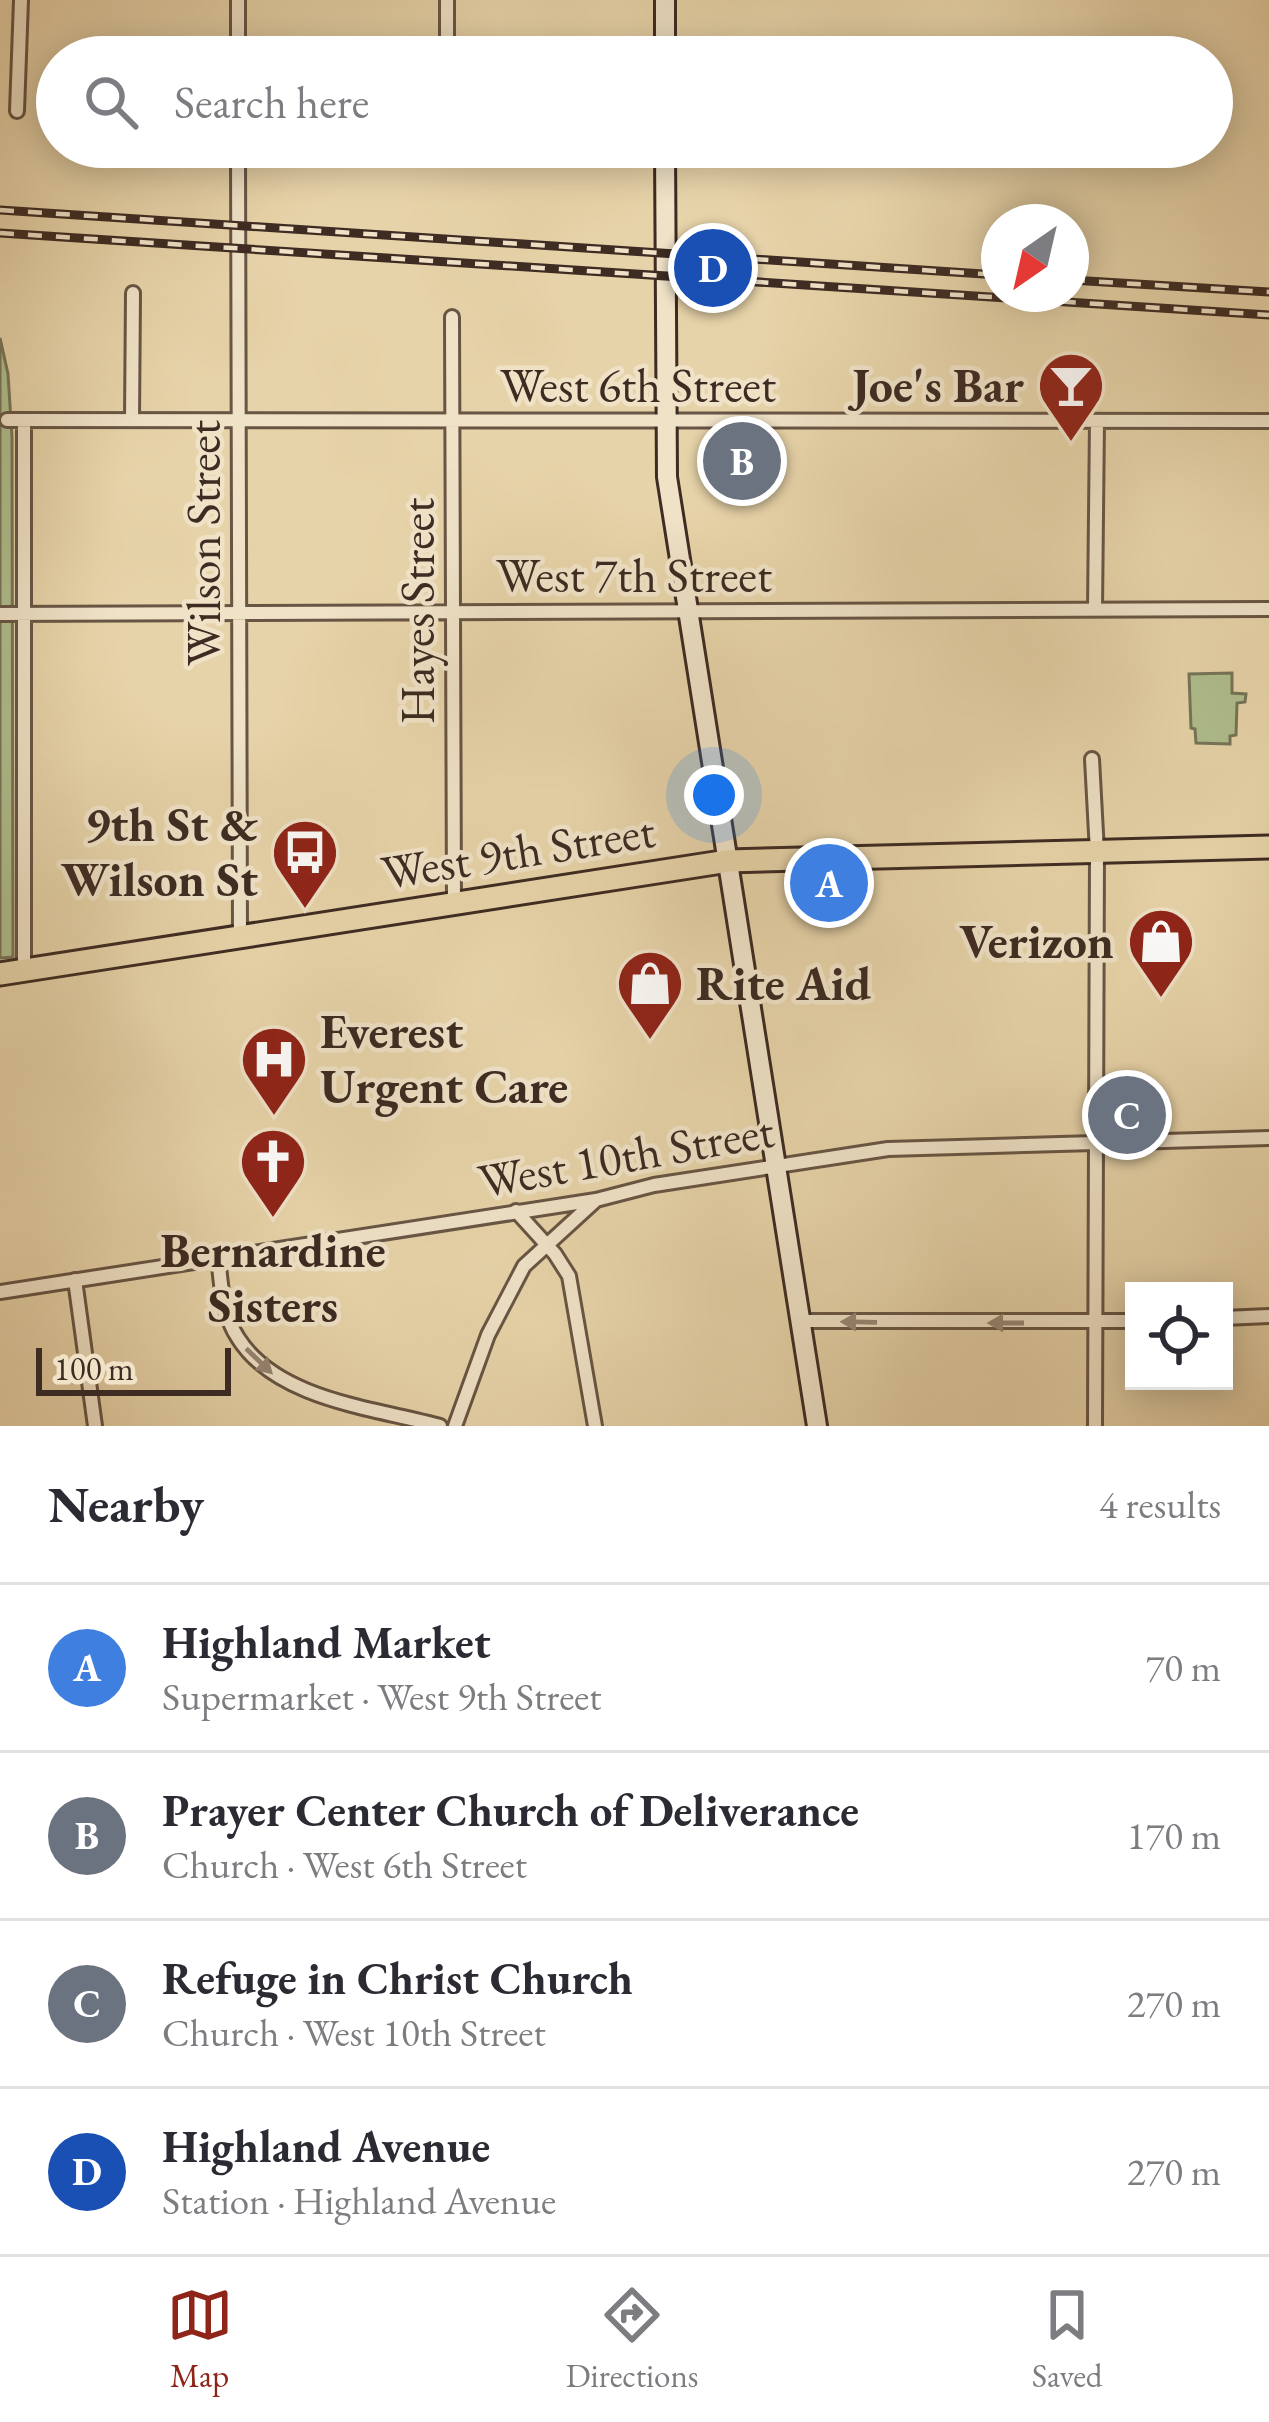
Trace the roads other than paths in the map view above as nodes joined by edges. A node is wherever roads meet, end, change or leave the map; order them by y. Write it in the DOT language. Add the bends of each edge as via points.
graph roads {
  1 [pos="20,0"];
  2 [pos="238,0"];
  3 [pos="447,0"];
  4 [pos="665,0"];
  5 [pos="238,36"];
  6 [pos="447,36"];
  7 [pos="665,36"];
  8 [pos="17,111"];
  9 [pos="238,168"];
  10 [pos="665,168"];
  11 [pos="133,293"];
  12 [pos="452,317"];
  13 [pos="8,420"];
  14 [pos="24,420"];
  15 [pos="132,420"];
  16 [pos="238,420"];
  17 [pos="454,420"];
  18 [pos="666,421"];
  19 [pos="1097,421"];
  20 [pos="1269,421"];
  21 [pos="1269,608"];
  22 [pos="1095,609"];
  23 [pos="689,610"];
  24 [pos="453,611"];
  25 [pos="239,612"];
  26 [pos="25,613"];
  27 [pos="0,614"];
  28 [pos="1092,759"];
  29 [pos="1269,847"];
  30 [pos="1097,852"];
  31 [pos="728,861"];
  32 [pos="454,904"];
  33 [pos="240,938"];
  34 [pos="24,971"];
  35 [pos="0,974"];
  36 [pos="1269,1138"];
  37 [pos="1097,1142"];
  38 [pos="776,1166"];
  39 [pos="596,1200"];
  40 [pos="516,1211"];
  41 [pos="546,1243"];
  42 [pos="218,1256"];
  43 [pos="74,1280"];
  44 [pos="0,1292"];
  45 [pos="1269,1316"];
  46 [pos="1233,1318"];
  47 [pos="801,1321"];
  48 [pos="1125,1322"];
  49 [pos="1096,1323"];
  50 [pos="94,1426"];
  51 [pos="440,1426"];
  52 [pos="455,1426"];
  53 [pos="595,1426"];
  54 [pos="817,1426"];
  55 [pos="1095,1426"];
  1 -- 8 [label="street"];
  2 -- 5 [label="street"];
  3 -- 6 [label="street"];
  4 -- 7 [label="main road"];
  9 -- 16 [label="street, Wilson Street"];
  10 -- 18 [label="main road"];
  11 -- 15 [label="street"];
  12 -- 17 [label="street, Hayes Street"];
  13 -- 14 [label="street, West 6th Street"];
  14 -- 15 [label="street, West 6th Street"];
  14 -- 26 [label="street"];
  15 -- 16 [label="street, West 6th Street"];
  16 -- 17 [label="street, West 6th Street"];
  16 -- 25 [label="street, Wilson Street"];
  17 -- 18 [label="street, West 6th Street"];
  17 -- 24 [label="street, Hayes Street"];
  18 -- 19 [label="street, West 6th Street"];
  18 -- 23 [label="main road"];
  19 -- 20 [label="street, West 6th Street"];
  19 -- 22 [label="street"];
  21 -- 22 [label="street, West 7th Street"];
  22 -- 23 [label="street, West 7th Street"];
  23 -- 24 [label="street, West 7th Street"];
  23 -- 31 [label="main road"];
  24 -- 25 [label="street, West 7th Street"];
  24 -- 32 [label="street, Hayes Street"];
  25 -- 26 [label="street, West 7th Street"];
  25 -- 33 [label="street, Wilson Street"];
  26 -- 27 [label="street, West 7th Street"];
  26 -- 34 [label="street"];
  28 -- 30 [label="street"];
  29 -- 30 [label="main road, West 9th Street"];
  30 -- 31 [label="main road, West 9th Street"];
  30 -- 37 [label="street"];
  31 -- 32 [label="main road, West 9th Street"];
  31 -- 38 [label="main road"];
  32 -- 33 [label="main road, West 9th Street"];
  33 -- 34 [label="main road, West 9th Street"];
  34 -- 35 [label="main road, West 9th Street"];
  36 -- 37 [label="street, West 10th Street"];
  37 -- 38 [label="street, West 10th Street" via="888,1149"];
  37 -- 49 [label="street"];
  38 -- 39 [label="street, West 10th Street"];
  38 -- 47 [label="main road"];
  39 -- 40 [label="street, West 10th Street"];
  39 -- 41 [label="street"];
  40 -- 41 [label="street"];
  40 -- 42 [label="street, West 10th Street"];
  41 -- 52 [label="street" via="524,1266 488,1334"];
  41 -- 53 [label="street" via="569,1276"];
  42 -- 43 [label="street, West 10th Street"];
  42 -- 51 [label="street, one-way" via="236,1336 261,1368 292,1387"];
  43 -- 44 [label="street, West 10th Street"];
  43 -- 50 [label="street"];
  45 -- 46 [label="street"];
  49 -- 47 [label="street, one-way"];
  47 -- 54 [label="main road"];
  48 -- 49 [label="street"];
  49 -- 55 [label="street"];
}
